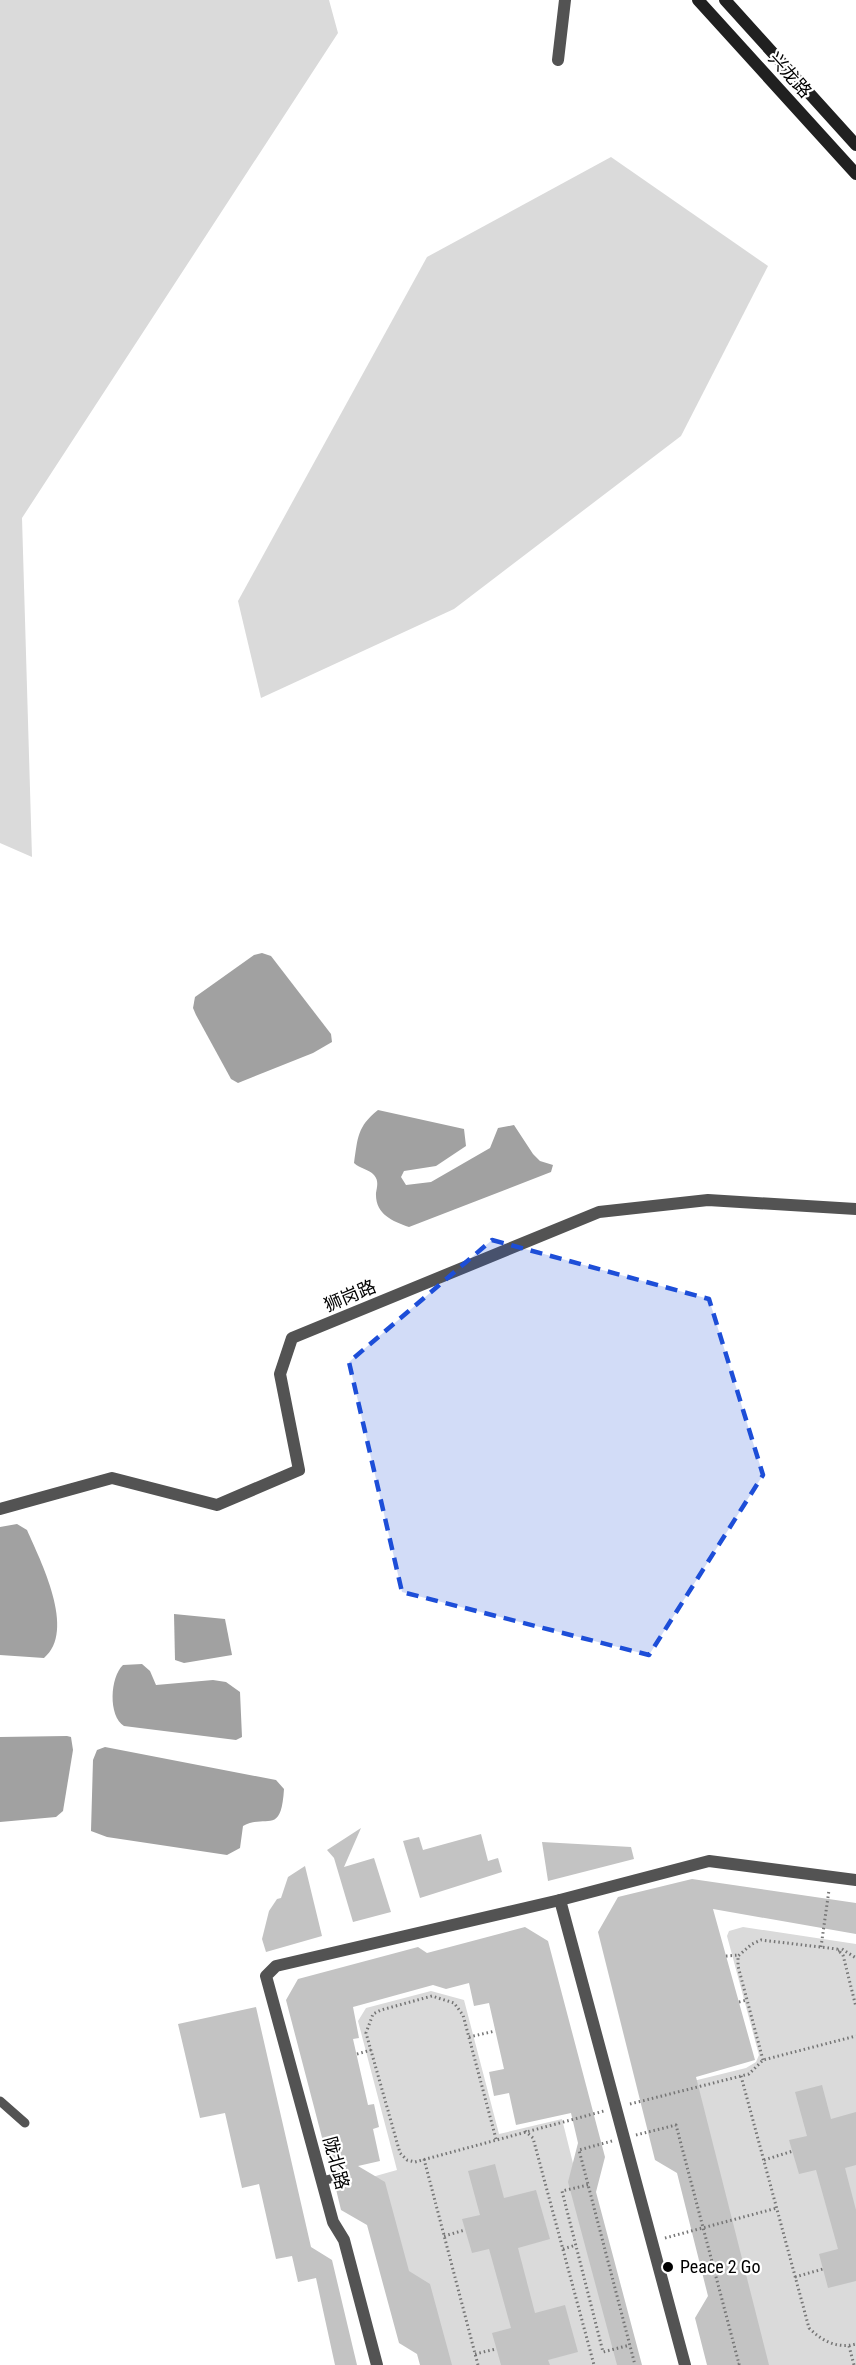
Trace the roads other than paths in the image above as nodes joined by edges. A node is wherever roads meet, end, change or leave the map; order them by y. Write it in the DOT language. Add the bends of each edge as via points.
graph roads {
  1 [pos="565,0"];
  2 [pos="698,0"];
  3 [pos="725,0"];
  4 [pos="733,0"];
  5 [pos="738,16"];
  6 [pos="558,60"];
  7 [pos="856,146"];
  8 [pos="856,174"];
  9 [pos="856,1209"];
  10 [pos="0,1509"];
  11 [pos="856,1880"];
  12 [pos="560,1900"];
  13 [pos="0,2101"];
  14 [pos="25,2123"];
  15 [pos="342,2176"];
  16 [pos="322,2181"];
  17 [pos="377,2365"];
  18 [pos="685,2365"];
  1 -- 6 [label="street"];
  2 -- 8 [label="main road, 兴龙路"];
  3 -- 5 [label="main road, 兴龙路"];
  4 -- 5 [label="main road"];
  5 -- 7 [label="main road, 兴龙路"];
  9 -- 10 [label="street, 狮岗路" via="708,1200 599,1212 292,1338 280,1374 299,1470 217,1505 112,1478"];
  11 -- 12 [label="street" via="709,1861"];
  12 -- 16 [label="street, 陇北路" via="270,1970 266,1976"];
  12 -- 18 [label="street"];
  13 -- 14 [label="lane"];
  15 -- 16 [label="lane"];
  16 -- 17 [label="street, 陇北路" via="333,2222 344,2240"];
}
